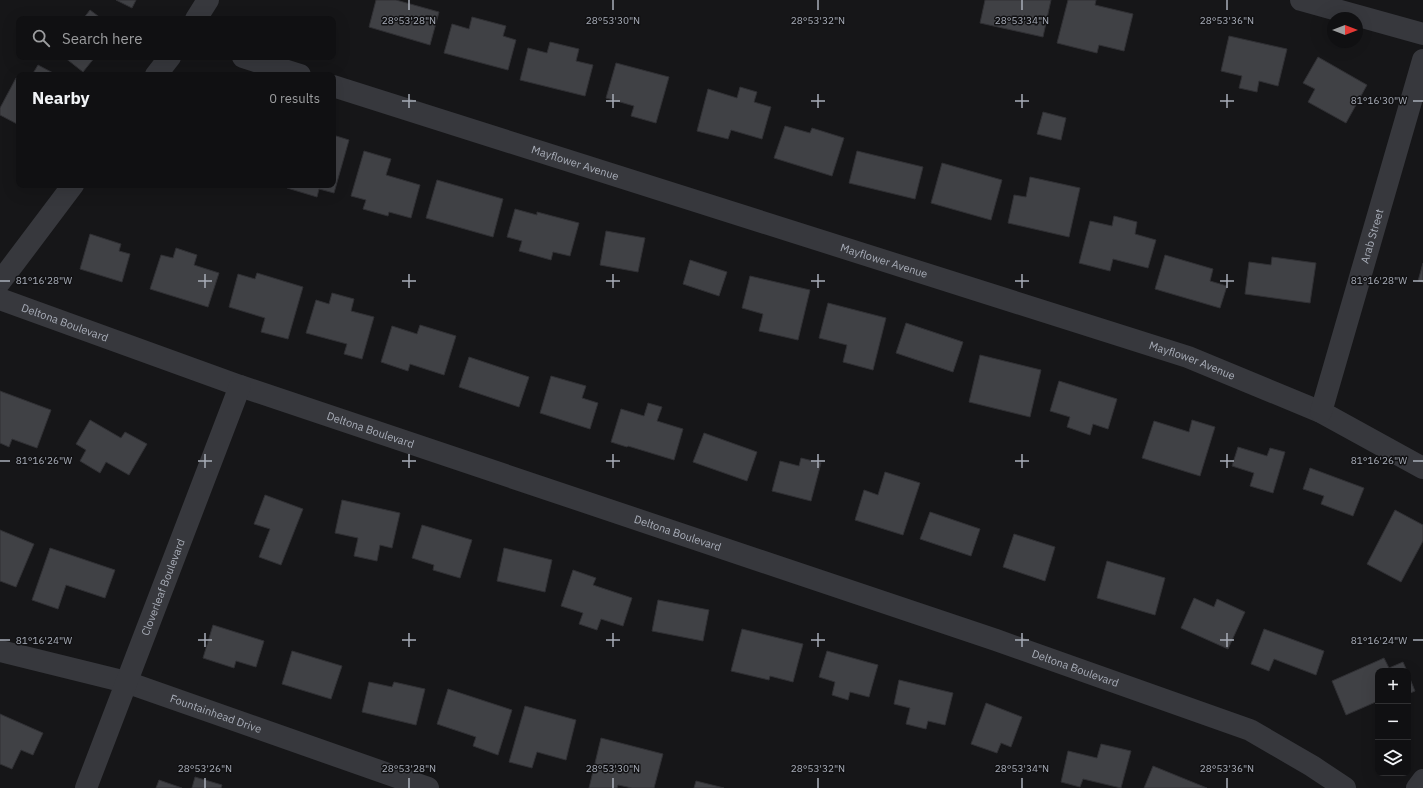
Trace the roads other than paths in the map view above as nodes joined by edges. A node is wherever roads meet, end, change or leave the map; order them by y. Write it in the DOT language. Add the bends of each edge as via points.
graph roads {
  1 [pos="208,0"];
  2 [pos="1301,0"];
  3 [pos="198,16"];
  4 [pos="1423,34"];
  5 [pos="168,60"];
  6 [pos="252,60"];
  7 [pos="1423,60"];
  8 [pos="158,72"];
  9 [pos="290,72"];
  10 [pos="336,87"];
  11 [pos="72,188"];
  12 [pos="0,282"];
  13 [pos="0,299"];
  14 [pos="240,386"];
  15 [pos="1321,412"];
  16 [pos="1423,468"];
  17 [pos="0,651"];
  18 [pos="126,682"];
  19 [pos="1423,780"];
  20 [pos="86,788"];
  21 [pos="428,788"];
  22 [pos="1346,788"];
  23 [pos="1417,788"];
  1 -- 3 [label="street"];
  2 -- 4 [label="street"];
  5 -- 8 [label="street"];
  6 -- 9 [label="street"];
  7 -- 15 [label="street, Arab Street"];
  10 -- 15 [label="street, Mayflower Avenue" via="1188,357"];
  11 -- 12 [label="street"];
  13 -- 14 [label="street, Deltona Boulevard"];
  14 -- 18 [label="street, Cloverleaf Boulevard"];
  14 -- 22 [label="street, Deltona Boulevard" via="996,640 1250,730"];
  15 -- 16 [label="street, Mayflower Avenue"];
  17 -- 18 [label="street, Fountainhead Drive"];
  18 -- 20 [label="street, Cloverleaf Boulevard"];
  18 -- 21 [label="street, Fountainhead Drive"];
  19 -- 23 [label="street"];
}
